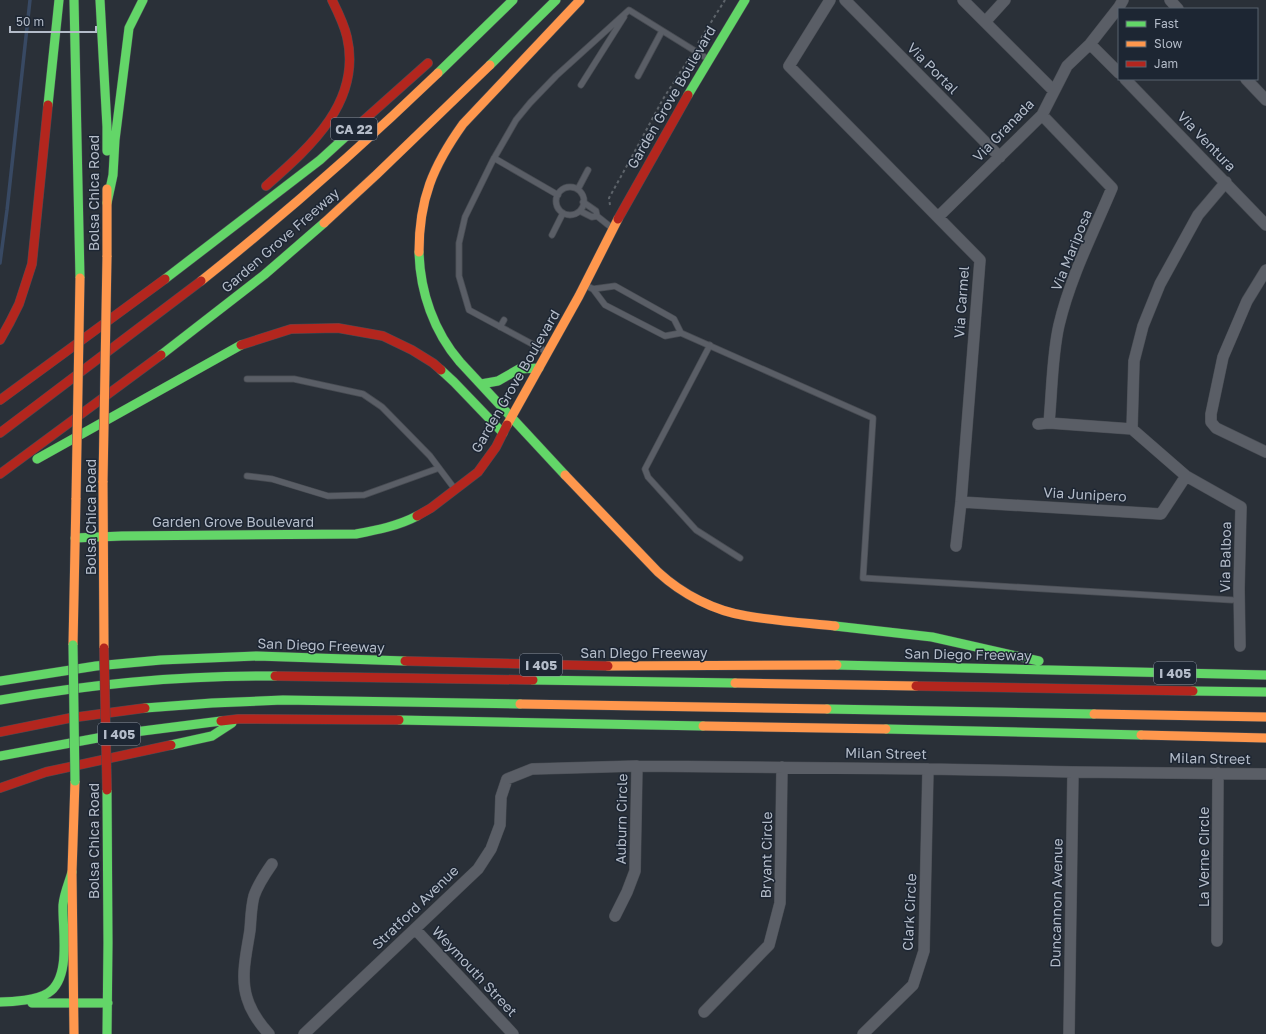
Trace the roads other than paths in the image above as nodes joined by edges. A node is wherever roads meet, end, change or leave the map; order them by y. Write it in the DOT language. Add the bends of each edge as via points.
graph roads {
  1 [pos="59,0"];
  2 [pos="74,0"];
  3 [pos="100,0"];
  4 [pos="143,0"];
  5 [pos="332,0"];
  6 [pos="513,0"];
  7 [pos="556,0"];
  8 [pos="580,0"];
  9 [pos="745,0"];
  10 [pos="830,0"];
  11 [pos="845,0"];
  12 [pos="963,0"];
  13 [pos="1005,0"];
  14 [pos="1170,0"];
  15 [pos="1118,8"];
  16 [pos="1177,8"];
  17 [pos="629,10"];
  18 [pos="985,22"];
  19 [pos="662,31"];
  20 [pos="1090,44"];
  21 [pos="436,56"];
  22 [pos="709,59"];
  23 [pos="1118,72"];
  24 [pos="638,76"];
  25 [pos="1126,80"];
  26 [pos="1247,80"];
  27 [pos="581,85"];
  28 [pos="1054,91"];
  29 [pos="1266,100"];
  30 [pos="1042,116"];
  31 [pos="1000,157"];
  32 [pos="494,158"];
  33 [pos="588,170"];
  34 [pos="1226,182"];
  35 [pos="578,189"];
  36 [pos="261,190"];
  37 [pos="558,194"];
  38 [pos="583,202"];
  39 [pos="107,203"];
  40 [pos="244,206"];
  41 [pos="580,211"];
  42 [pos="563,213"];
  43 [pos="332,216"];
  44 [pos="597,216"];
  45 [pos="938,217"];
  46 [pos="312,222"];
  47 [pos="1266,225"];
  48 [pos="613,228"];
  49 [pos="552,235"];
  50 [pos="204,250"];
  51 [pos="1266,270"];
  52 [pos="589,287"];
  53 [pos="504,320"];
  54 [pos="500,327"];
  55 [pos="681,332"];
  56 [pos="0,340"];
  57 [pos="710,345"];
  58 [pos="547,353"];
  59 [pos="539,368"];
  60 [pos="116,373"];
  61 [pos="247,379"];
  62 [pos="481,384"];
  63 [pos="97,388"];
  64 [pos="84,397"];
  65 [pos="0,400"];
  66 [pos="65,411"];
  67 [pos="511,418"];
  68 [pos="1132,429"];
  69 [pos="0,433"];
  70 [pos="503,433"];
  71 [pos="1266,452"];
  72 [pos="439,468"];
  73 [pos="0,474"];
  74 [pos="247,476"];
  75 [pos="1186,476"];
  76 [pos="0,479"];
  77 [pos="456,490"];
  78 [pos="961,502"];
  79 [pos="103,537"];
  80 [pos="75,538"];
  81 [pos="956,546"];
  82 [pos="740,558"];
  83 [pos="1232,600"];
  84 [pos="1240,646"];
  85 [pos="1084,671"];
  86 [pos="1266,675"];
  87 [pos="0,681"];
  88 [pos="1266,692"];
  89 [pos="0,700"];
  90 [pos="1266,717"];
  91 [pos="238,718"];
  92 [pos="0,732"];
  93 [pos="1266,738"];
  94 [pos="0,756"];
  95 [pos="637,766"];
  96 [pos="782,767"];
  97 [pos="928,769"];
  98 [pos="1073,772"];
  99 [pos="1218,773"];
  100 [pos="1266,774"];
  101 [pos="507,779"];
  102 [pos="0,788"];
  103 [pos="272,864"];
  104 [pos="72,872"];
  105 [pos="615,916"];
  106 [pos="415,929"];
  107 [pos="1217,941"];
  108 [pos="0,1003"];
  109 [pos="74,1003"];
  110 [pos="108,1003"];
  111 [pos="704,1012"];
  112 [pos="74,1034"];
  113 [pos="107,1034"];
  114 [pos="269,1034"];
  115 [pos="304,1034"];
  116 [pos="513,1034"];
  117 [pos="863,1034"];
  118 [pos="1069,1034"];
  1 -- 56 [label="main road" via="32,264 21,299"];
  2 -- 80 [label="main road, Bolsa Chica Road, bridge" via="80,278"];
  3 -- 39 [label="main road, Bolsa Chica Road" via="107,127"];
  4 -- 39 [label="main road" via="129,28"];
  5 -- 36 [label="main road" via="342,20 348,42 348,76 339,106 329,123 291,164"];
  6 -- 69 [label="main road" via="350,155 291,207 218,268"];
  7 -- 43 [label="main road, Garden Grove Freeway"];
  8 -- 62 [label="main road" via="463,124 448,146 428,185 419,238 423,286 439,332 450,349"];
  9 -- 22 [label="main road, Garden Grove Boulevard"];
  10 -- 45 [label="street, Via Carmel" via="789,66"];
  11 -- 31 [label="street, Via Portal"];
  12 -- 18 [label="street"];
  13 -- 18 [label="street"];
  14 -- 16 [label="street"];
  15 -- 20 [label="street, Via Granada"];
  17 -- 19 [label="lane"];
  17 -- 27 [label="lane"];
  17 -- 32 [label="lane" via="530,103 516,120"];
  18 -- 28 [label="street"];
  19 -- 22 [label="lane"];
  19 -- 24 [label="lane"];
  20 -- 23 [label="street"];
  20 -- 28 [label="street, Via Granada" via="1067,66"];
  21 -- 50 [label="main road, CA 22" via="320,160"];
  22 -- 48 [label="main road, Garden Grove Boulevard"];
  25 -- 34 [label="street, Via Ventura"];
  26 -- 29 [label="street"];
  28 -- 30 [label="street, Via Granada"];
  30 -- 31 [label="street, Via Granada"];
  30 -- 68 [label="street, Via Mariposa" via="1112,188 1069,290 1059,326 1044,423"];
  31 -- 45 [label="street, Via Granada"];
  32 -- 37 [label="lane"];
  32 -- 54 [label="lane" via="465,218 459,243 459,276 469,310"];
  33 -- 35 [label="lane"];
  34 -- 47 [label="street, Via Ventura"];
  34 -- 68 [label="street" via="1198,215 1160,284 1143,326 1134,361"];
  35 -- 37 [label="lane" via="564,188"];
  35 -- 38 [label="lane"];
  37 -- 42 [label="lane" via="556,203"];
  38 -- 41 [label="lane"];
  38 -- 44 [label="lane" via="596,211"];
  39 -- 79 [label="main road, Bolsa Chica Road, bridge"];
  40 -- 50 [label="main road"];
  41 -- 42 [label="lane" via="572,215"];
  41 -- 44 [label="lane" via="592,217"];
  42 -- 49 [label="lane"];
  43 -- 46 [label="main road"];
  43 -- 73 [label="main road, Garden Grove Freeway" via="195,330"];
  44 -- 48 [label="lane"];
  45 -- 78 [label="street, Via Carmel" via="980,260"];
  48 -- 52 [label="main road, Garden Grove Boulevard"];
  50 -- 65 [label="main road, CA 22"];
  51 -- 71 [label="street" via="1246,301 1223,357 1211,414 1211,422 1216,428"];
  52 -- 55 [label="lane" via="605,305 665,336"];
  52 -- 55 [label="lane" via="615,286 674,319"];
  52 -- 58 [label="main road, Garden Grove Boulevard"];
  53 -- 54 [label="lane"];
  54 -- 58 [label="lane"];
  55 -- 57 [label="lane"];
  57 -- 82 [label="lane" via="645,469 648,477 696,530"];
  57 -- 83 [label="lane" via="873,418 863,578"];
  58 -- 59 [label="main road, Garden Grove Boulevard"];
  59 -- 62 [label="main road" via="519,369 498,381"];
  59 -- 67 [label="main road, Garden Grove Boulevard"];
  60 -- 63 [label="main road"];
  61 -- 72 [label="lane" via="294,379 362,394 382,406"];
  62 -- 67 [label="main road"];
  64 -- 66 [label="main road"];
  67 -- 70 [label="main road, Garden Grove Boulevard"];
  67 -- 85 [label="main road" via="652,566 673,585 692,597 746,616 932,637"];
  68 -- 75 [label="street, Via Balboa"];
  70 -- 76 [label="main road" via="454,382 433,363 412,350 383,336 367,332 338,328 291,329 244,344"];
  70 -- 77 [label="main road, Garden Grove Boulevard" via="478,472"];
  72 -- 74 [label="lane" via="364,495 328,496 272,479"];
  72 -- 77 [label="lane"];
  75 -- 78 [label="street, Via Junipero" via="1161,514"];
  75 -- 84 [label="street, Via Balboa" via="1241,507"];
  77 -- 79 [label="main road, Garden Grove Boulevard" via="409,520 356,534"];
  78 -- 81 [label="street, Via Carmel"];
  79 -- 80 [label="main road, Garden Grove Boulevard"];
  79 -- 110 [label="main road, Bolsa Chica Road, bridge"];
  80 -- 104 [label="main road, Bolsa Chica Road, bridge" via="75,781"];
  85 -- 86 [label="main road, San Diego Freeway / I 405"];
  85 -- 87 [label="main road, San Diego Freeway / I 405" via="836,665 581,666 257,656 103,665"];
  88 -- 89 [label="main road" via="231,676 89,685"];
  90 -- 92 [label="main road" via="283,700 235,701 140,709"];
  91 -- 93 [label="main road, I 405"];
  91 -- 94 [label="main road, I 405" via="119,734"];
  91 -- 102 [label="main road" via="212,736 46,772"];
  95 -- 96 [label="street, Milan Street"];
  95 -- 101 [label="street, Milan Street" via="532,769"];
  95 -- 105 [label="street, Auburn Circle" via="635,871"];
  96 -- 97 [label="street, Milan Street"];
  96 -- 111 [label="street, Bryant Circle" via="780,903 769,945"];
  97 -- 98 [label="street, Milan Street"];
  97 -- 117 [label="street, Clark Circle" via="924,951 913,985"];
  98 -- 99 [label="street, Milan Street"];
  98 -- 118 [label="street, Duncannon Avenue"];
  99 -- 100 [label="street, Milan Street"];
  99 -- 107 [label="street, La Verne Circle"];
  101 -- 106 [label="street, Stratford Avenue" via="501,798 500,824 491,849 478,869"];
  103 -- 114 [label="street" via="254,897 244,979 246,996 253,1013"];
  104 -- 108 [label="main road" via="63,905 64,940 59,982 44,995"];
  104 -- 109 [label="main road, Bolsa Chica Road"];
  106 -- 115 [label="street, Stratford Avenue"];
  106 -- 116 [label="street, Weymouth Street"];
  108 -- 109 [label="main road"];
  109 -- 110 [label="main road"];
  109 -- 112 [label="main road, Bolsa Chica Road"];
  110 -- 113 [label="main road, Bolsa Chica Road"];
}
